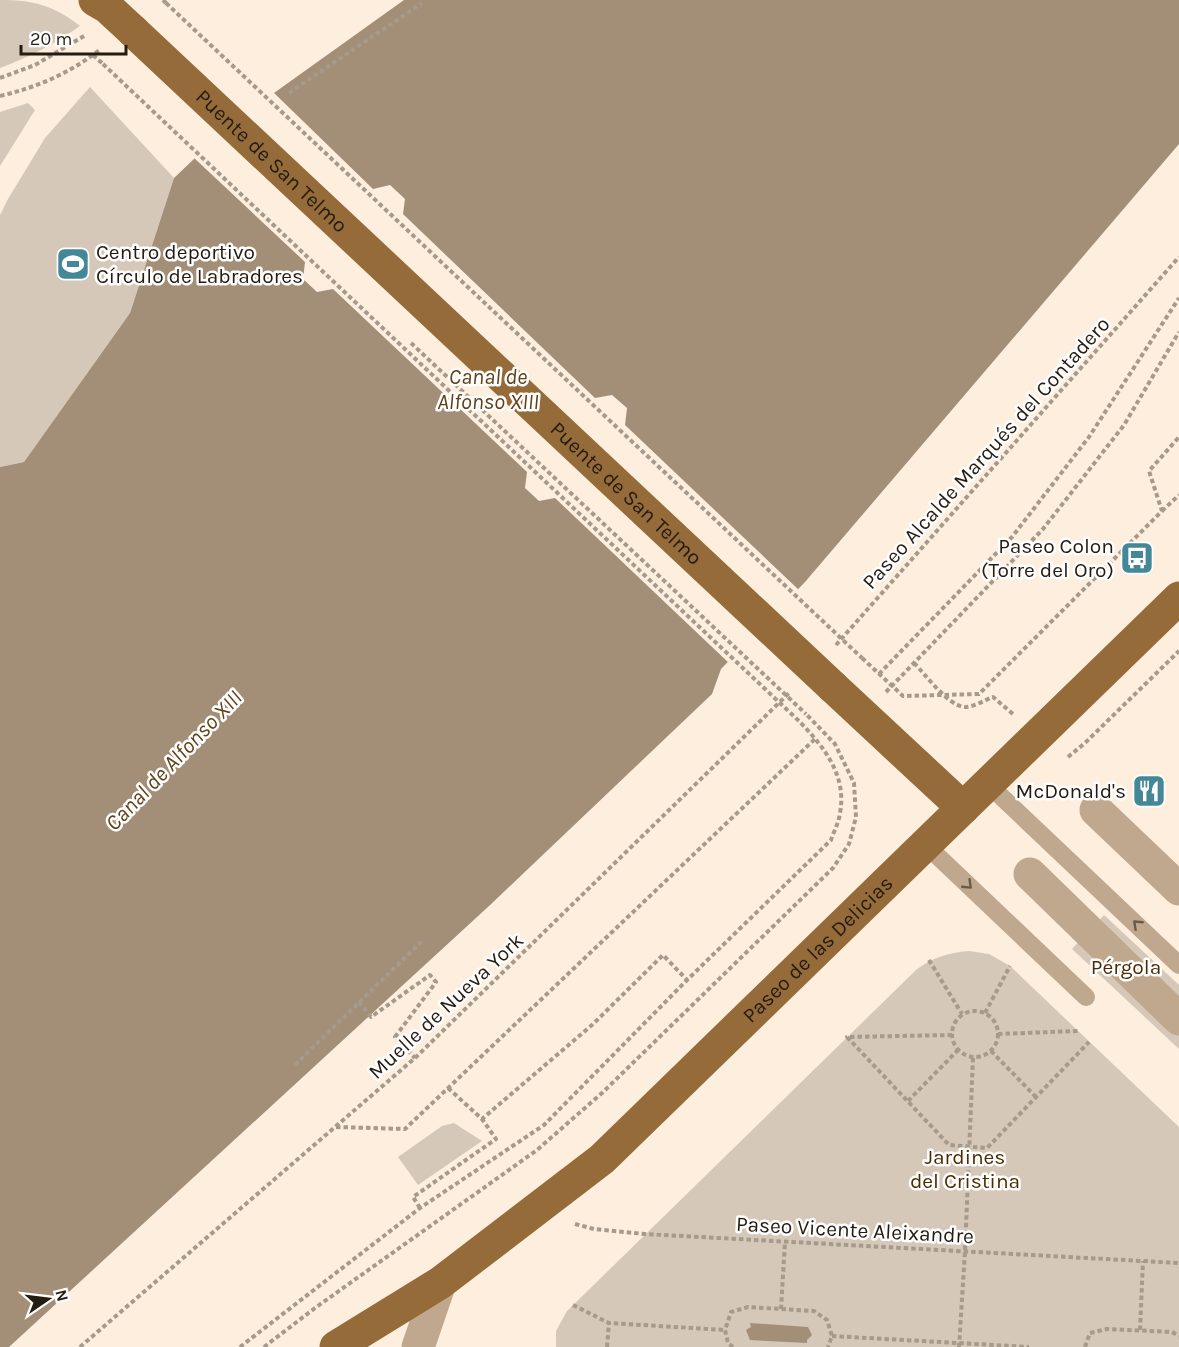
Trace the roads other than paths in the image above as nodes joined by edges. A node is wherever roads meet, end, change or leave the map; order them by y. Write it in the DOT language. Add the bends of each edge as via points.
graph roads {
  1 [pos="113,13"];
  2 [pos="1179,598"];
  3 [pos="988,784"];
  4 [pos="963,808"];
  5 [pos="1096,810"];
  6 [pos="926,845"];
  7 [pos="1030,874"];
  8 [pos="1179,889"];
  9 [pos="1179,964"];
  10 [pos="1086,997"];
  11 [pos="1179,1019"];
  12 [pos="440,1283"];
  13 [pos="336,1347"];
  14 [pos="370,1347"];
  15 [pos="418,1347"];
  1 -- 4 [label="main road, Puente de San Telmo, bridge"];
  2 -- 3 [label="main road, Paseo de las Delicias"];
  3 -- 4 [label="main road, Paseo de las Delicias"];
  9 -- 3 [label="lane, one-way"];
  4 -- 6 [label="main road, Paseo de las Delicias"];
  5 -- 8 [label="street"];
  6 -- 10 [label="lane, one-way"];
  6 -- 12 [label="main road, Paseo de las Delicias" via="602,1159"];
  7 -- 11 [label="street"];
  12 -- 13 [label="main road, Paseo de las Delicias"];
  12 -- 14 [label="main road, Paseo de las Delicias"];
  12 -- 15 [label="street"];
}
